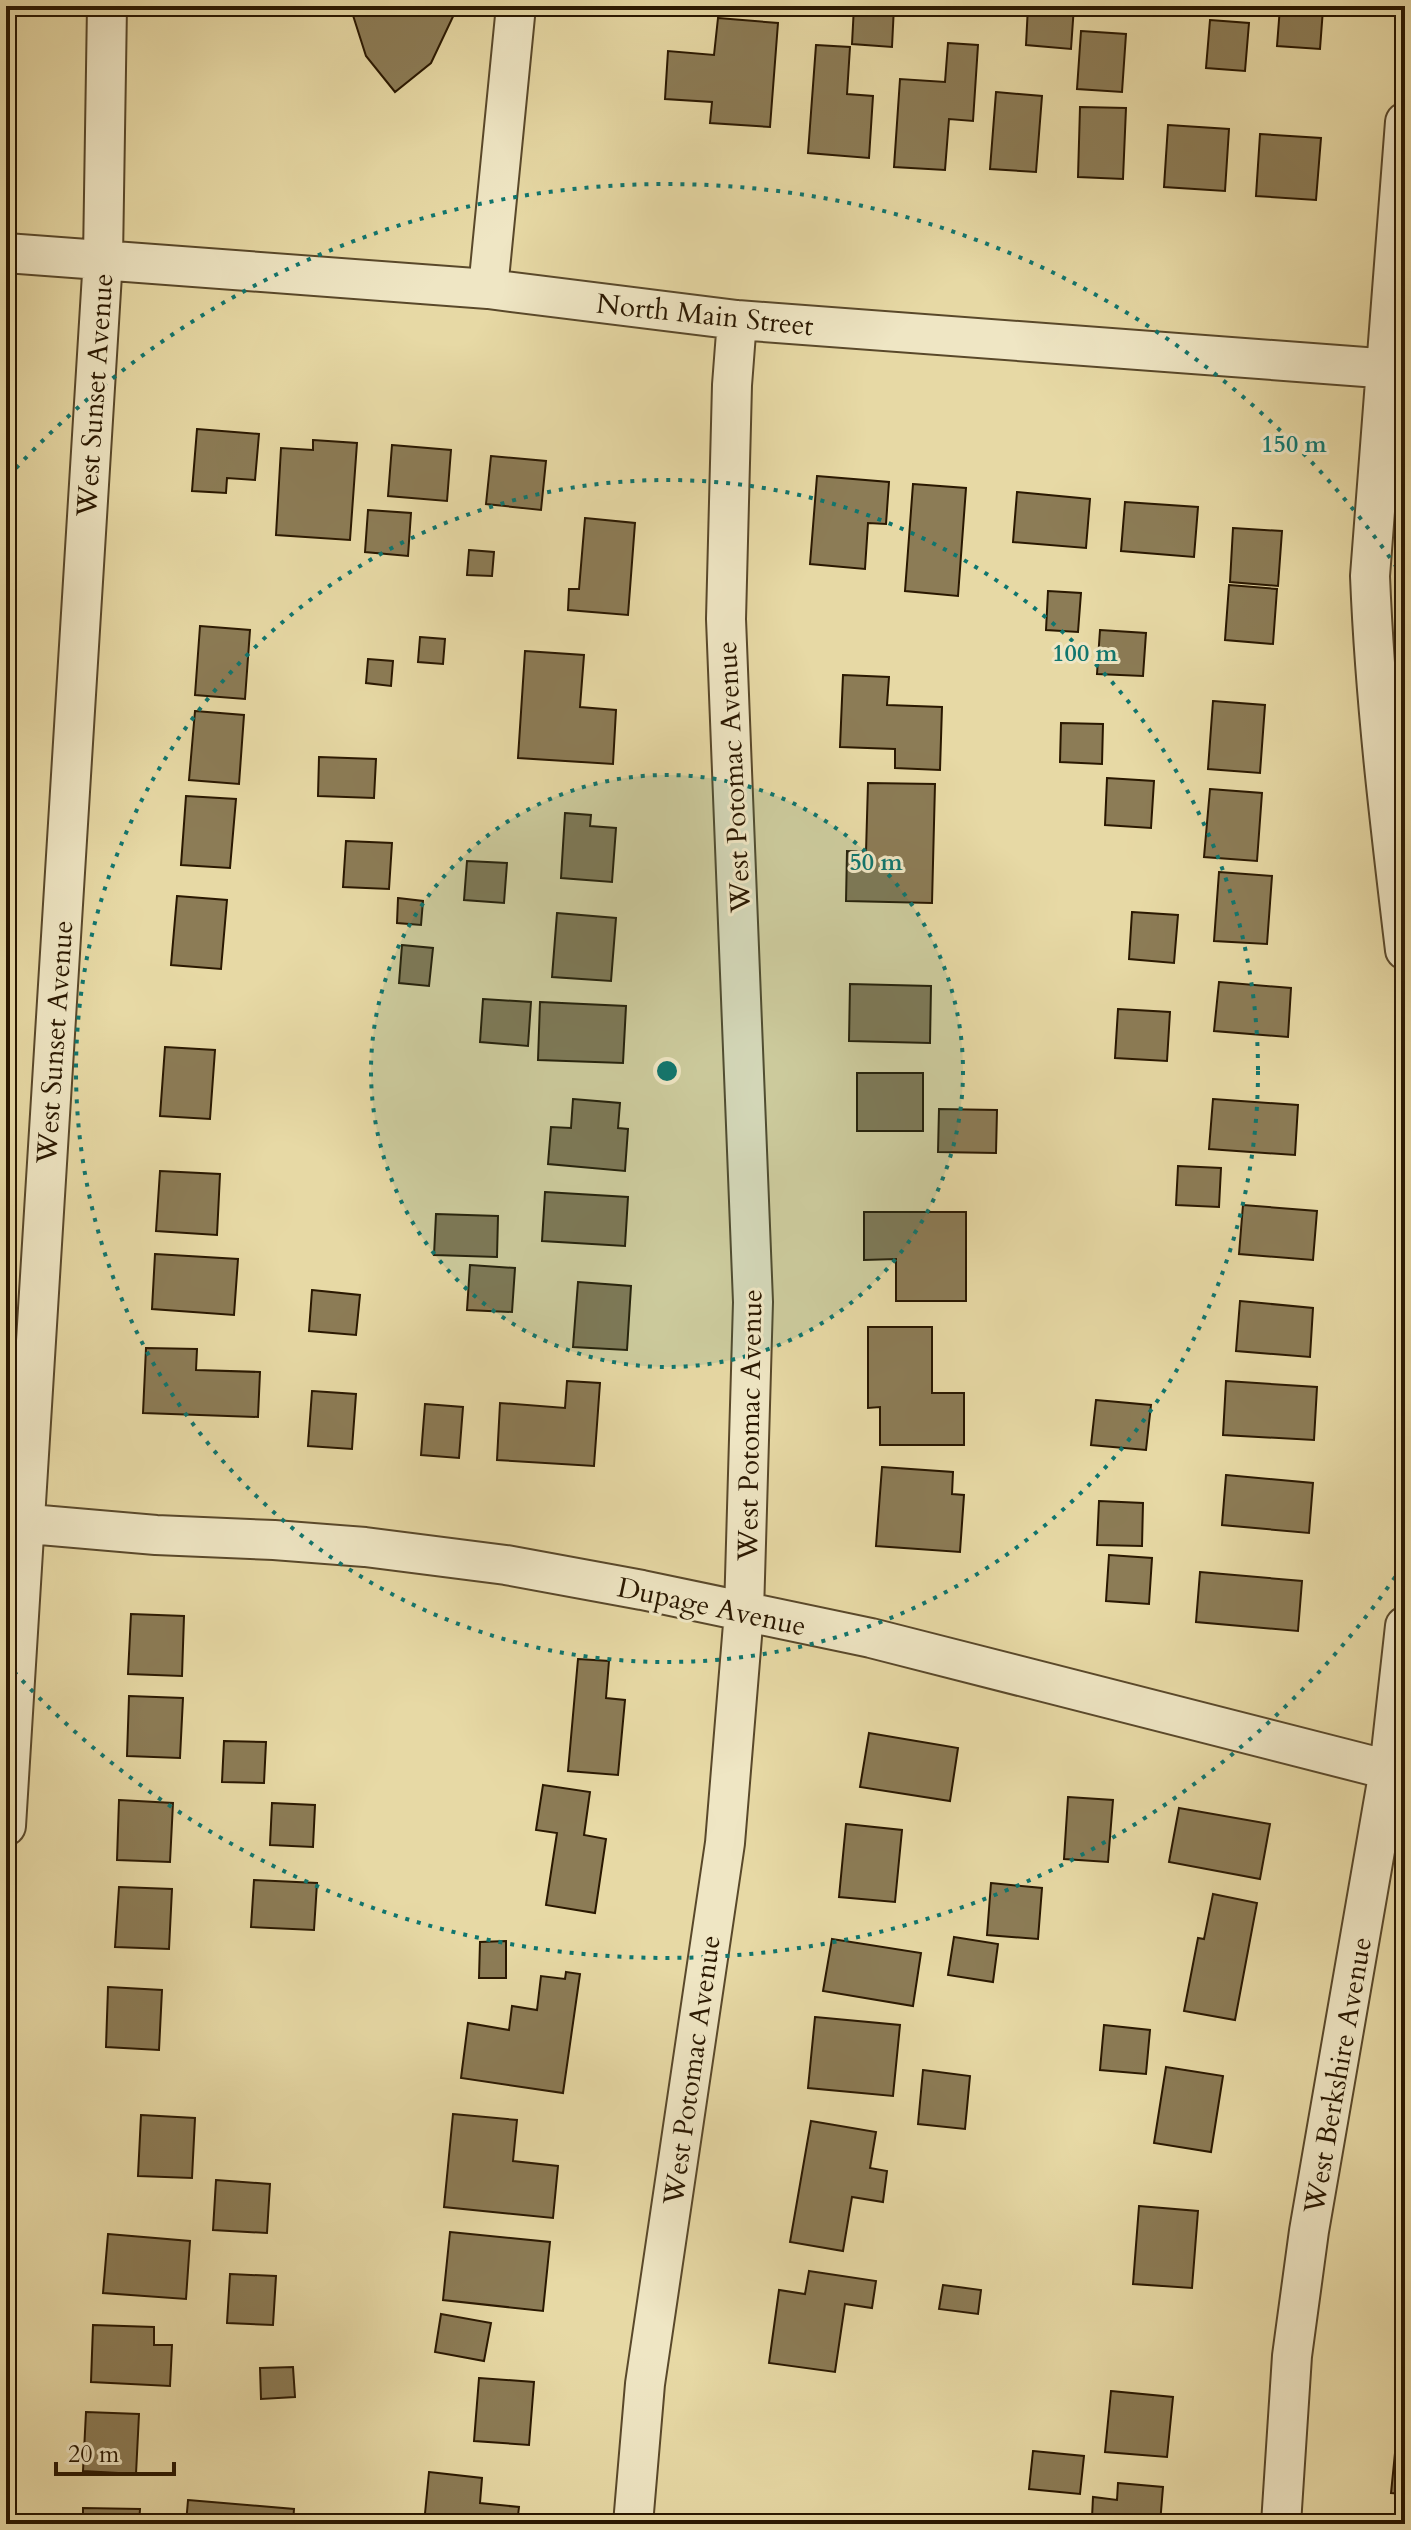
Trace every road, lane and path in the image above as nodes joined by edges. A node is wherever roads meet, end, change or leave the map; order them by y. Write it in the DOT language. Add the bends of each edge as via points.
graph roads {
  1 [pos="107,6"];
  2 [pos="516,6"];
  3 [pos="1405,122"];
  4 [pos="6,253"];
  5 [pos="103,258"];
  6 [pos="488,289"];
  7 [pos="737,320"];
  8 [pos="1396,369"];
  9 [pos="1405,950"];
  10 [pos="15,1522"];
  11 [pos="744,1612"];
  12 [pos="1405,1626"];
  13 [pos="1397,1770"];
  14 [pos="6,1826"];
  15 [pos="633,2524"];
  16 [pos="1281,2524"];
  1 -- 5 [label="street, West Sunset Avenue"];
  2 -- 6 [label="street"];
  3 -- 8 [label="street"];
  4 -- 5 [label="street, North Main Street"];
  5 -- 6 [label="street, North Main Street"];
  5 -- 10 [label="street, West Sunset Avenue"];
  6 -- 7 [label="street, North Main Street"];
  7 -- 8 [label="street, North Main Street"];
  7 -- 11 [label="street, West Potomac Avenue" via="726,619 753,1302"];
  8 -- 9 [label="street" via="1370,576 1382,759"];
  10 -- 11 [label="street, Dupage Avenue" via="365,1547 506,1565"];
  10 -- 14 [label="street, West Sunset Avenue"];
  11 -- 13 [label="street, Dupage Avenue" via="871,1638"];
  11 -- 15 [label="street, West Potomac Avenue" via="725,1843 645,2384"];
  12 -- 13 [label="street, West Berkshire Avenue"];
  13 -- 16 [label="street, West Berkshire Avenue" via="1309,2231 1292,2356"];
}
